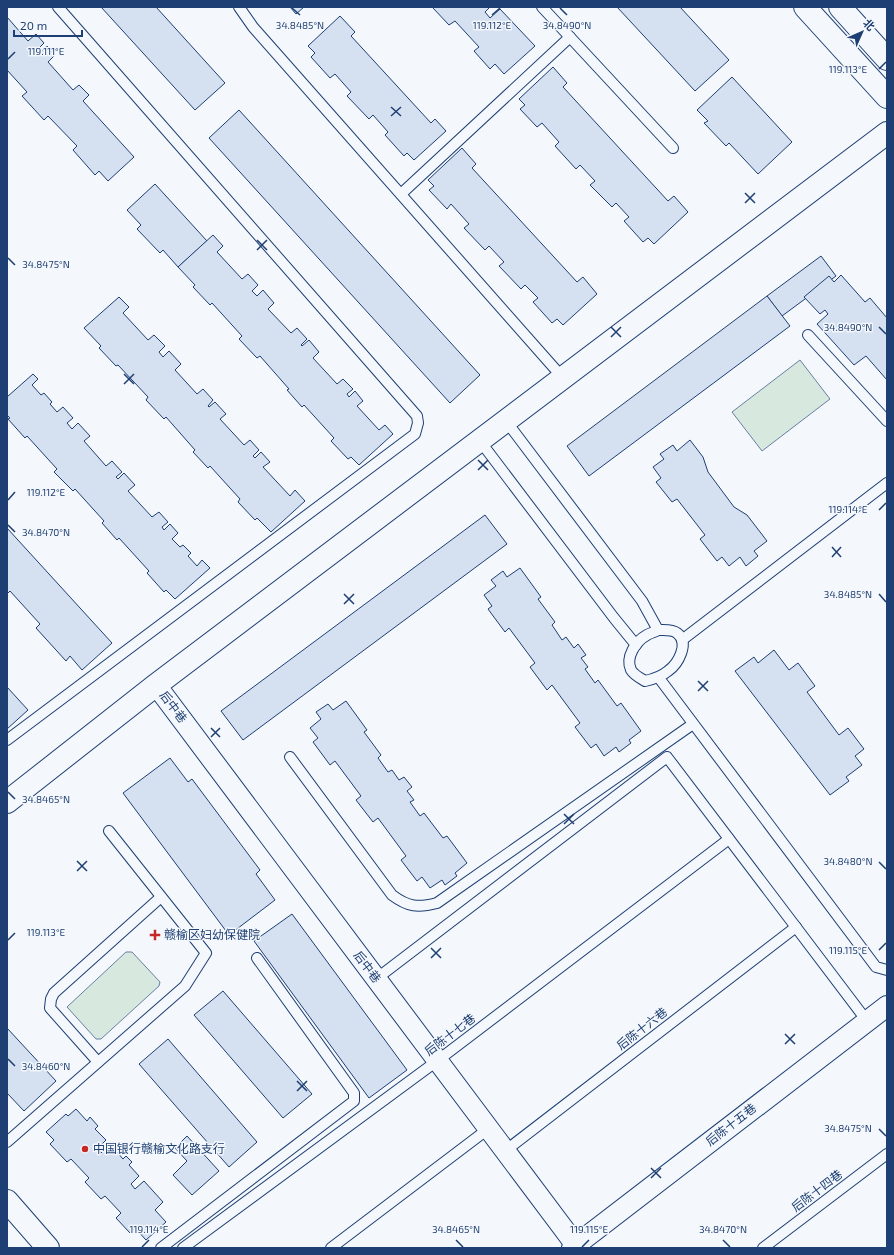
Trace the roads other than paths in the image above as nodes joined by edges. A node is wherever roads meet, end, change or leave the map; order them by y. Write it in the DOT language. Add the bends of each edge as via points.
graph roads {
  1 [pos="58,7"];
  2 [pos="238,7"];
  3 [pos="542,7"];
  4 [pos="805,7"];
  5 [pos="840,7"];
  6 [pos="570,37"];
  7 [pos="887,59"];
  8 [pos="887,97"];
  9 [pos="887,133"];
  10 [pos="673,148"];
  11 [pos="401,194"];
  12 [pos="808,335"];
  13 [pos="563,378"];
  14 [pos="506,421"];
  15 [pos="887,421"];
  16 [pos="480,441"];
  17 [pos="887,483"];
  18 [pos="658,630"];
  19 [pos="682,640"];
  20 [pos="636,645"];
  21 [pos="659,678"];
  22 [pos="156,685"];
  23 [pos="693,724"];
  24 [pos="7,740"];
  25 [pos="290,757"];
  26 [pos="7,802"];
  27 [pos="108,831"];
  28 [pos="729,839"];
  29 [pos="161,897"];
  30 [pos="796,927"];
  31 [pos="257,958"];
  32 [pos="887,970"];
  33 [pos="376,979"];
  34 [pos="887,1006"];
  35 [pos="867,1021"];
  36 [pos="437,1061"];
  37 [pos="98,1062"];
  38 [pos="488,1129"];
  39 [pos="7,1142"];
  40 [pos="505,1151"];
  41 [pos="887,1154"];
  42 [pos="7,1201"];
  43 [pos="575,1247"];
  44 [pos="48,1248"];
  45 [pos="161,1248"];
  46 [pos="184,1248"];
  47 [pos="331,1248"];
  48 [pos="763,1248"];
  1 -- 24 [label="lane" via="417,416 418,423 414,434"];
  2 -- 11 [label="lane"];
  3 -- 6 [label="lane"];
  4 -- 8 [label="street"];
  5 -- 7 [label="street"];
  6 -- 10 [label="lane"];
  6 -- 11 [label="lane"];
  9 -- 13 [label="street"];
  11 -- 13 [label="lane"];
  12 -- 15 [label="lane"];
  13 -- 14 [label="street"];
  14 -- 16 [label="street"];
  14 -- 18 [label="lane" via="642,601"];
  16 -- 20 [label="lane"];
  16 -- 22 [label="street"];
  17 -- 19 [label="lane"];
  18 -- 19 [label="lane" via="671,630"];
  18 -- 20 [label="lane" via="646,635"];
  19 -- 21 [label="lane" via="683,647 678,660"];
  20 -- 21 [label="lane" via="630,654 631,670 645,681"];
  21 -- 23 [label="lane"];
  22 -- 26 [label="street"];
  22 -- 33 [label="street, 后中巷"];
  23 -- 25 [label="lane" via="437,903 422,907 410,905 392,895"];
  23 -- 32 [label="lane" via="876,967"];
  27 -- 29 [label="lane"];
  28 -- 30 [label="lane"];
  28 -- 33 [label="lane" via="667,757"];
  28 -- 36 [label="lane, 后陈十七巷"];
  29 -- 37 [label="lane" via="206,953 185,986"];
  29 -- 37 [label="lane" via="54,993 51,1000 50,1008"];
  30 -- 35 [label="lane"];
  30 -- 40 [label="lane, 后陈十六巷"];
  31 -- 45 [label="lane" via="354,1093 354,1101"];
  33 -- 36 [label="street, 后中巷"];
  34 -- 35 [label="street, 后陈十五巷"];
  35 -- 43 [label="street, 后陈十五巷"];
  36 -- 38 [label="street, 后中巷"];
  36 -- 46 [label="lane, 后陈十七巷"];
  37 -- 39 [label="lane"];
  38 -- 40 [label="street, 后中巷"];
  38 -- 47 [label="lane"];
  40 -- 43 [label="street, 后中巷"];
  41 -- 48 [label="lane, 后陈十四巷"];
  42 -- 44 [label="street"];
}
